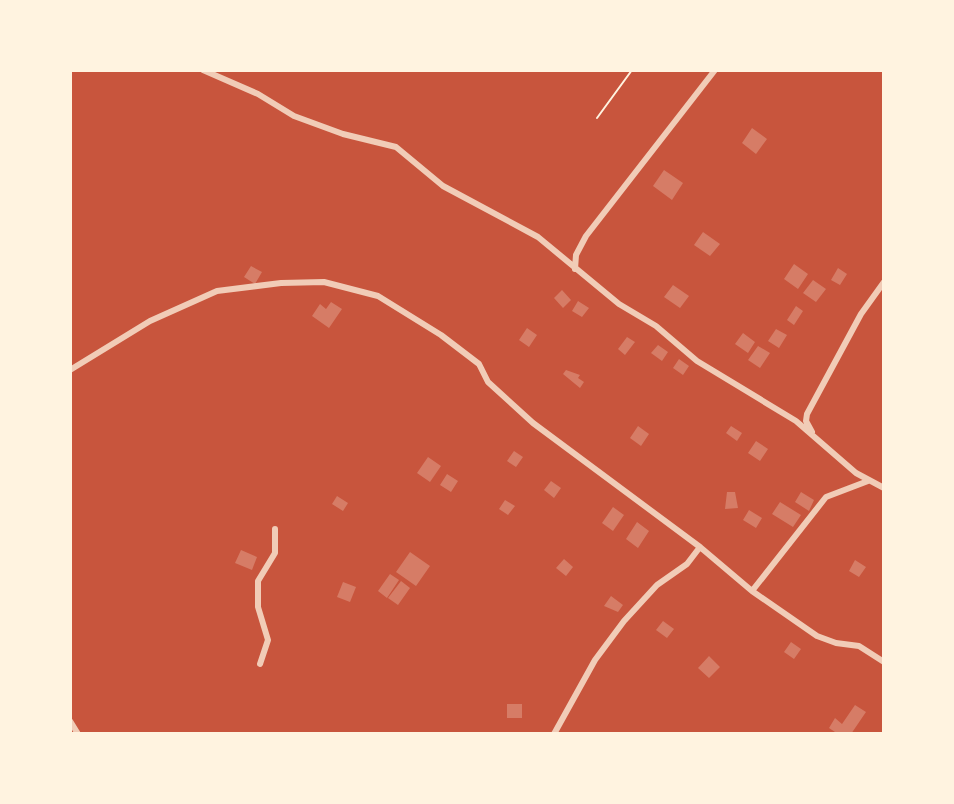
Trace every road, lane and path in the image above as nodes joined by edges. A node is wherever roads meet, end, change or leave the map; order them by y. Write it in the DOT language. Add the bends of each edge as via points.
graph roads {
  1 [pos="203,70"];
  2 [pos="632,70"];
  3 [pos="715,70"];
  4 [pos="597,118"];
  5 [pos="575,269"];
  6 [pos="884,282"];
  7 [pos="70,370"];
  8 [pos="812,434"];
  9 [pos="868,481"];
  10 [pos="884,488"];
  11 [pos="275,529"];
  12 [pos="701,547"];
  13 [pos="752,591"];
  14 [pos="884,662"];
  15 [pos="261,664"];
  16 [pos="70,721"];
  17 [pos="556,731"];
  18 [pos="78,734"];
  19 [pos="568,734"];
  1 -- 5 [label="street" via="258,94 286,113 396,147 443,186 538,237"];
  2 -- 4 [label="path"];
  3 -- 5 [label="street" via="586,236"];
  5 -- 8 [label="street" via="697,361"];
  6 -- 8 [label="street" via="861,314 807,414"];
  7 -- 12 [label="street" via="150,321 217,291 324,282 378,296 479,364 488,382 533,423"];
  8 -- 9 [label="street"];
  9 -- 10 [label="street"];
  9 -- 13 [label="street" via="826,497"];
  11 -- 15 [label="street" via="275,554 258,579 258,607 268,640"];
  12 -- 13 [label="street"];
  12 -- 17 [label="street" via="624,621 564,710"];
  13 -- 14 [label="street" via="817,636 859,646"];
  16 -- 18 [label="street"];
  17 -- 19 [label="street"];
}
